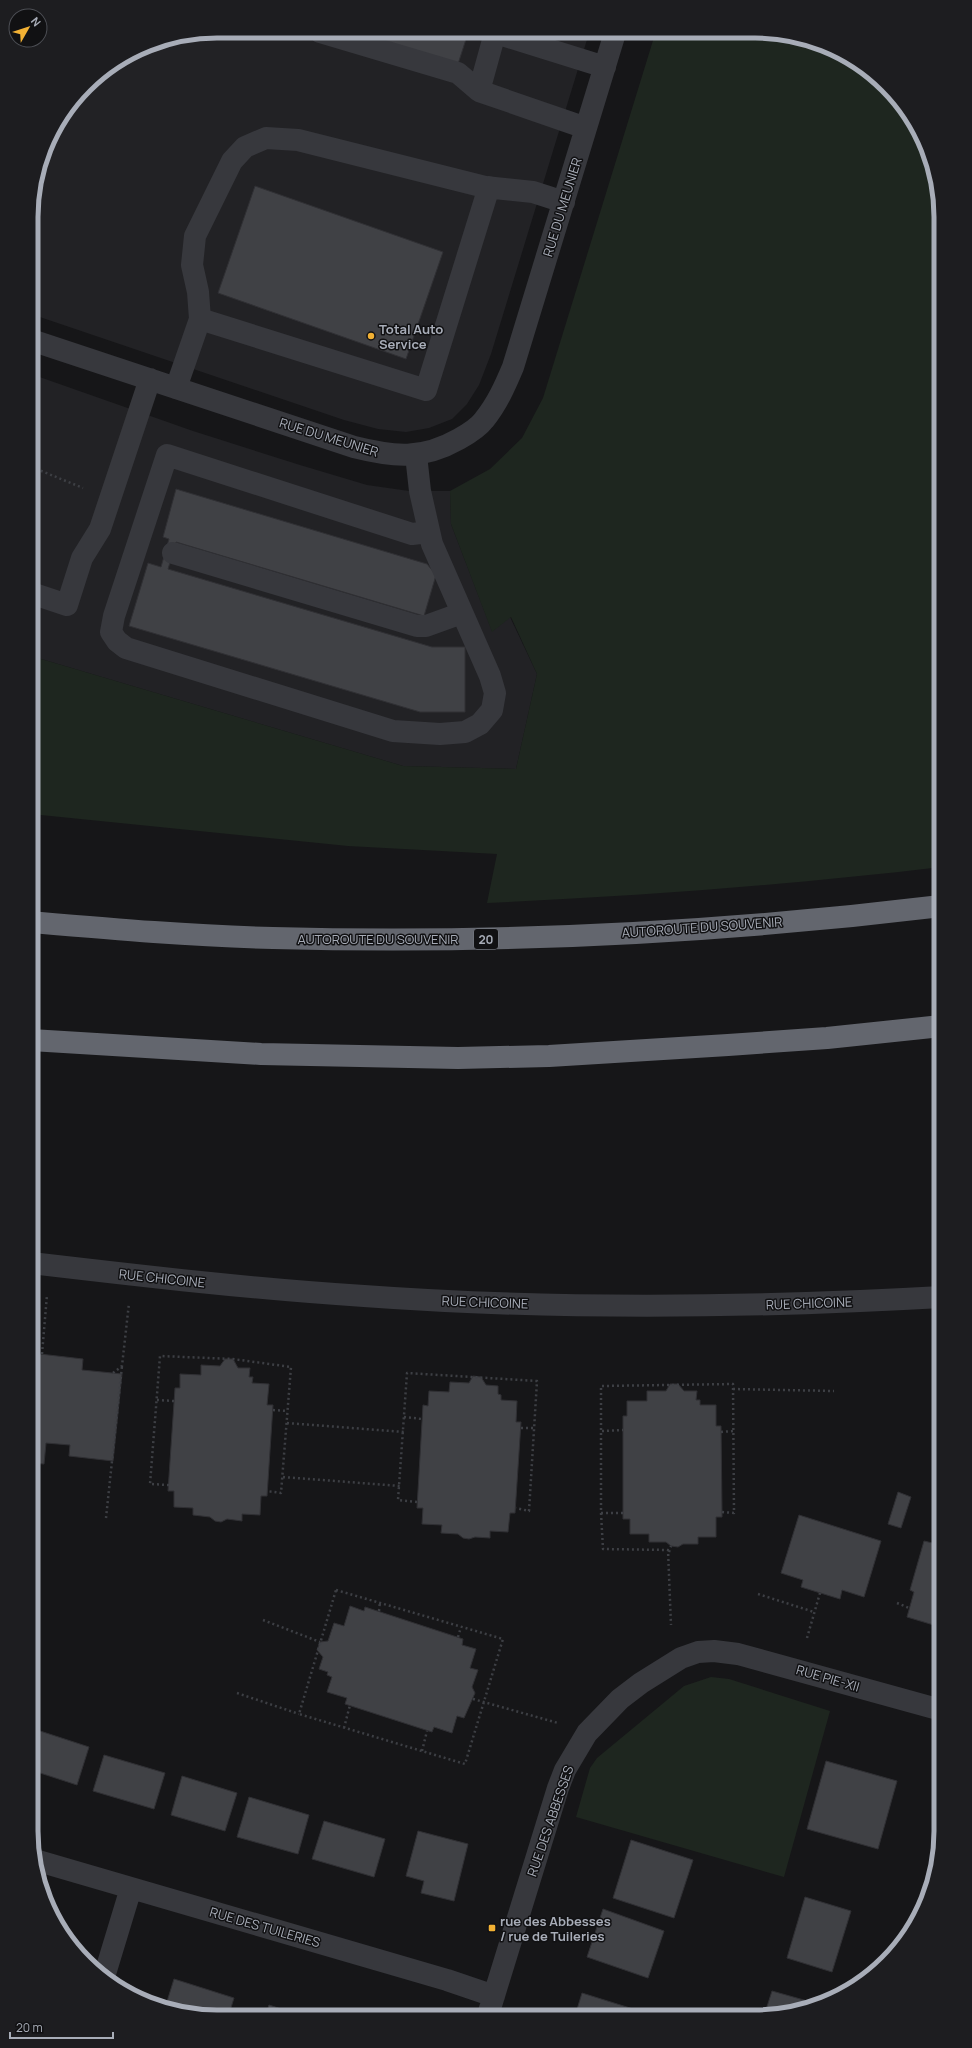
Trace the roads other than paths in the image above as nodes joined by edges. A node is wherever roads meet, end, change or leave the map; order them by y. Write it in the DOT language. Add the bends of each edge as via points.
graph roads {
  1 [pos="340,38"];
  2 [pos="494,38"];
  3 [pos="511,38"];
  4 [pos="614,38"];
  5 [pos="605,67"];
  6 [pos="479,91"];
  7 [pos="586,128"];
  8 [pos="489,187"];
  9 [pos="564,202"];
  10 [pos="200,318"];
  11 [pos="38,342"];
  12 [pos="150,379"];
  13 [pos="176,388"];
  14 [pos="416,455"];
  15 [pos="429,532"];
  16 [pos="139,543"];
  17 [pos="38,595"];
  18 [pos="462,612"];
  19 [pos="934,907"];
  20 [pos="38,923"];
  21 [pos="934,1027"];
  22 [pos="38,1040"];
  23 [pos="38,1264"];
  24 [pos="934,1297"];
  25 [pos="714,1651"];
  26 [pos="934,1708"];
  27 [pos="41,1862"];
  28 [pos="131,1888"];
  29 [pos="106,1971"];
  30 [pos="491,2006"];
  1 -- 6 [label="street" via="458,73"];
  2 -- 6 [label="street"];
  3 -- 5 [label="street"];
  4 -- 5 [label="street, RUE DU MEUNIER"];
  5 -- 7 [label="street, RUE DU MEUNIER"];
  6 -- 7 [label="street"];
  7 -- 9 [label="street, RUE DU MEUNIER"];
  8 -- 9 [label="street" via="534,192"];
  8 -- 10 [label="street" via="298,140 266,138 245,147 232,161 195,236 192,265"];
  8 -- 10 [label="street" via="426,390"];
  9 -- 14 [label="street, RUE DU MEUNIER" via="513,367 494,406 483,422 468,434 435,450"];
  10 -- 13 [label="street"];
  11 -- 12 [label="street, RUE DU MEUNIER"];
  12 -- 13 [label="street, RUE DU MEUNIER"];
  12 -- 17 [label="street" via="100,529 82,558 67,605"];
  13 -- 14 [label="street, RUE DU MEUNIER" via="354,447 392,455"];
  14 -- 15 [label="street" via="420,491"];
  15 -- 16 [label="street" via="412,534 167,455"];
  15 -- 18 [label="street"];
  16 -- 18 [label="street" via="417,626 426,626"];
  16 -- 18 [label="street" via="111,632 126,648 393,731 440,734 465,732 480,724 492,710 495,693 490,676"];
  19 -- 20 [label="highway, AUTOROUTE DU SOUVENIR / 20" via="666,931 457,940 271,938 148,932"];
  21 -- 22 [label="highway" via="728,1045 549,1056 458,1058 262,1054"];
  23 -- 24 [label="street, RUE CHICOINE" via="194,1282 362,1296 477,1302 781,1304"];
  25 -- 26 [label="street, RUE PIE-XII" via="738,1654"];
  25 -- 30 [label="street, RUE DES ABBESSES" via="698,1652 681,1658 641,1683 601,1718 576,1750 558,1788"];
  27 -- 28 [label="street, RUE DES TUILERIES"];
  28 -- 29 [label="street"];
  28 -- 30 [label="street, RUE DES TUILERIES" via="447,1980"];
}
